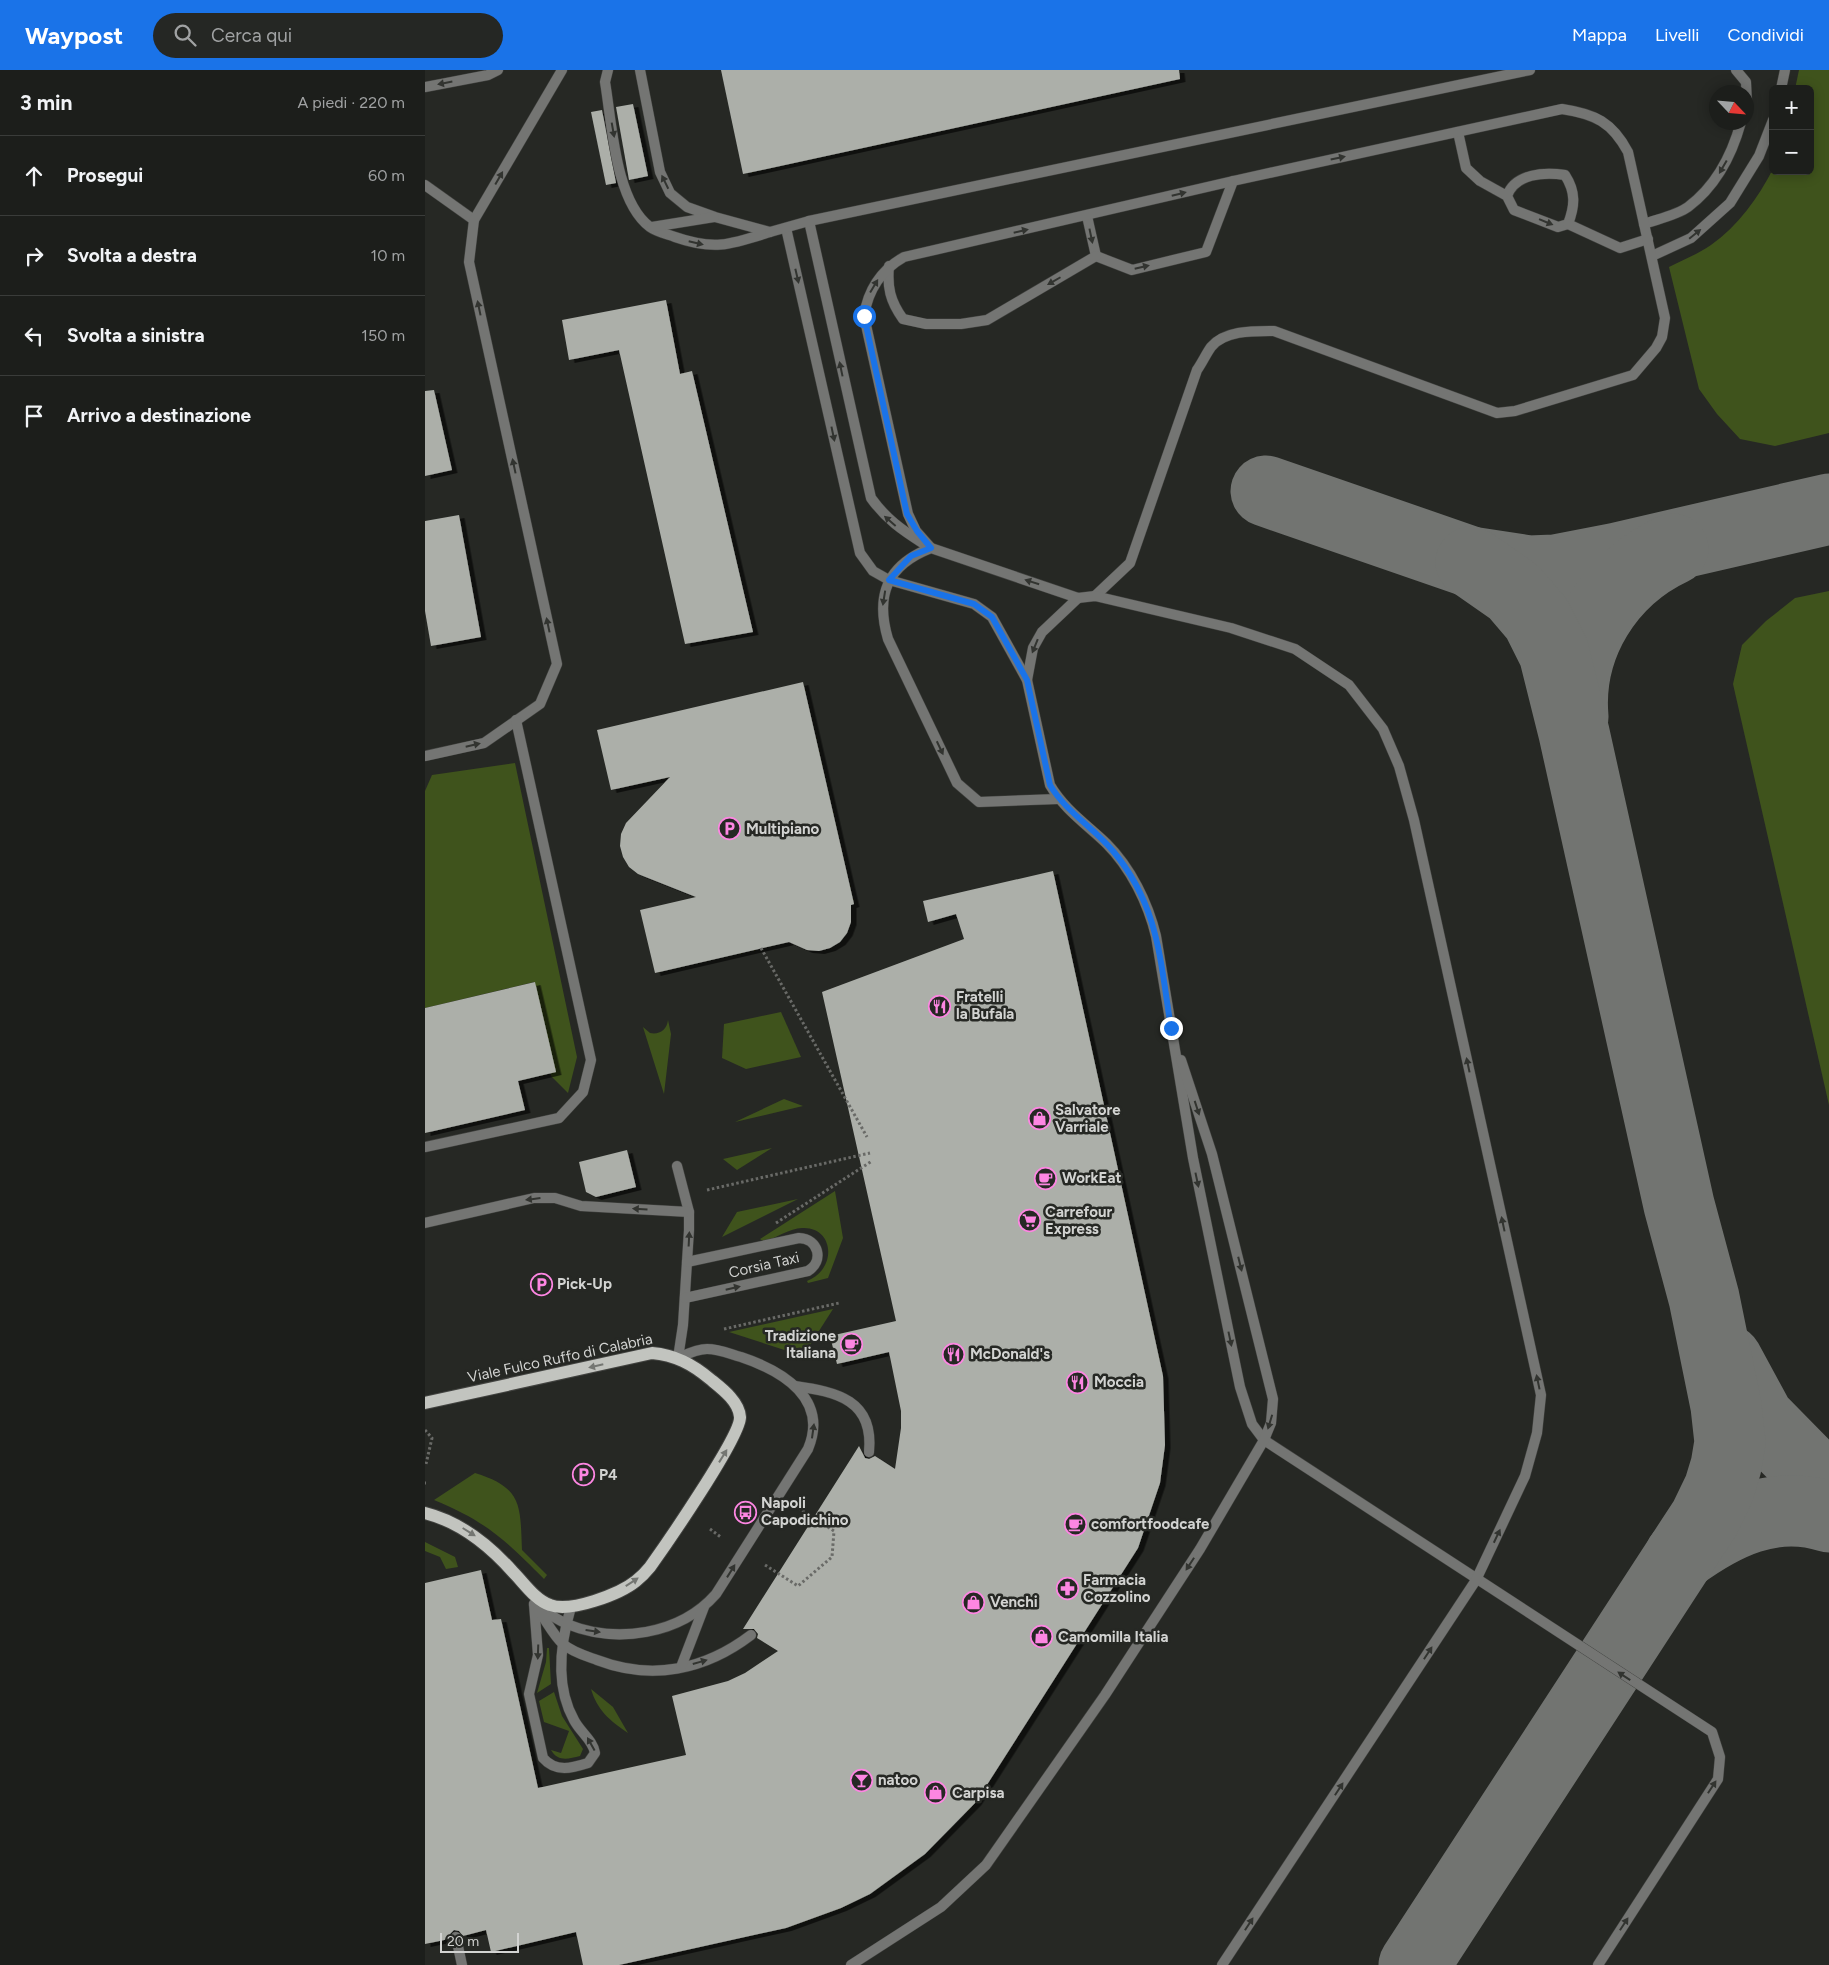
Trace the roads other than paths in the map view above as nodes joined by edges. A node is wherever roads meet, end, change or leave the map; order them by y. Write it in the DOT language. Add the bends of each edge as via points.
graph roads {
  1 [pos="498,70"];
  2 [pos="562,70"];
  3 [pos="607,70"];
  4 [pos="615,70"];
  5 [pos="640,70"];
  6 [pos="1530,70"];
  7 [pos="1736,70"];
  8 [pos="1785,70"];
  9 [pos="605,82"];
  10 [pos="1746,85"];
  11 [pos="1782,85"];
  12 [pos="425,87"];
  13 [pos="1739,130"];
  14 [pos="1769,130"];
  15 [pos="1457,132"];
  16 [pos="1233,181"];
  17 [pos="425,185"];
  18 [pos="1507,196"];
  19 [pos="1087,216"];
  20 [pos="715,217"];
  21 [pos="474,220"];
  22 [pos="809,221"];
  23 [pos="1568,224"];
  24 [pos="1644,224"];
  25 [pos="651,227"];
  26 [pos="786,228"];
  27 [pos="770,232"];
  28 [pos="1648,239"];
  29 [pos="1096,256"];
  30 [pos="1651,256"];
  31 [pos="889,266"];
  32 [pos="931,548"];
  33 [pos="889,580"];
  34 [pos="1095,596"];
  35 [pos="1078,598"];
  36 [pos="1027,680"];
  37 [pos="517,720"];
  38 [pos="425,756"];
  39 [pos="1058,799"];
  40 [pos="1171,1028"];
  41 [pos="425,1148"];
  42 [pos="677,1166"];
  43 [pos="689,1212"];
  44 [pos="425,1223"];
  45 [pos="687,1262"];
  46 [pos="685,1298"];
  47 [pos="678,1358"];
  48 [pos="795,1386"];
  49 [pos="425,1402"];
  50 [pos="1263,1440"];
  51 [pos="869,1452"];
  52 [pos="425,1513"];
  53 [pos="1476,1580"];
  54 [pos="529,1589"];
  55 [pos="534,1604"];
  56 [pos="704,1606"];
  57 [pos="571,1607"];
  58 [pos="566,1624"];
  59 [pos="751,1635"];
  60 [pos="563,1644"];
  61 [pos="681,1667"];
  62 [pos="456,1937"];
  63 [pos="462,1965"];
  64 [pos="851,1965"];
  65 [pos="1222,1965"];
  66 [pos="1598,1965"];
  1 -- 12 [label="lane, one-way"];
  21 -- 2 [label="lane, one-way"];
  3 -- 9 [label="lane"];
  4 -- 9 [label="lane"];
  20 -- 5 [label="lane, one-way" via="687,207 670,193 660,172"];
  6 -- 22 [label="lane"];
  7 -- 10 [label="lane"];
  8 -- 11 [label="lane"];
  9 -- 25 [label="lane, one-way" via="622,184 632,206"];
  13 -- 24 [label="lane, one-way" via="1734,148 1715,180 1687,208"];
  30 -- 14 [label="lane, one-way" via="1691,238 1730,203 1759,156"];
  16 -- 15 [label="lane, one-way"];
  15 -- 18 [label="lane" via="1466,168 1480,181"];
  15 -- 24 [label="lane" via="1562,109 1598,119 1617,132 1627,152"];
  19 -- 16 [label="lane, one-way"];
  29 -- 16 [label="lane, one-way" via="1132,270 1206,252"];
  17 -- 21 [label="lane"];
  18 -- 23 [label="lane, one-way" via="1514,210 1557,226"];
  18 -- 23 [label="lane" via="1510,188 1523,178 1548,173 1565,176 1574,189 1574,210"];
  19 -- 29 [label="lane, one-way"];
  31 -- 19 [label="lane, one-way" via="904,258"];
  20 -- 25 [label="lane"];
  20 -- 27 [label="lane"];
  37 -- 21 [label="lane, one-way" via="540,704 557,664 469,262"];
  22 -- 26 [label="lane"];
  32 -- 22 [label="lane, one-way" via="898,528 871,498"];
  23 -- 28 [label="lane" via="1620,248"];
  24 -- 28 [label="lane"];
  25 -- 27 [label="lane, one-way" via="699,245 729,246"];
  26 -- 27 [label="lane"];
  26 -- 33 [label="lane, one-way" via="854,536 860,553 873,571"];
  28 -- 30 [label="lane"];
  29 -- 31 [label="lane, one-way" via="987,320 961,324 925,324 903,319 893,305 887,286"];
  30 -- 34 [label="lane" via="1665,318 1662,337 1647,361 1633,375 1515,411 1497,414 1274,331 1231,335 1212,345 1197,370 1130,563"];
  32 -- 31 [label="lane, one-way" via="907,514 864,316 871,290"];
  32 -- 33 [label="lane" via="911,556"];
  35 -- 32 [label="lane, one-way"];
  33 -- 36 [label="lane" via="974,604 986,612 1003,633"];
  33 -- 39 [label="lane, one-way" via="883,596 882,620 888,639 957,783 979,802"];
  34 -- 35 [label="lane"];
  53 -- 34 [label="lane, one-way" via="1525,1476 1537,1433 1541,1395 1414,820 1399,766 1383,729 1349,685 1295,649 1231,628"];
  35 -- 36 [label="lane, one-way" via="1041,632 1033,648"];
  36 -- 39 [label="lane" via="1045,766"];
  38 -- 37 [label="lane, one-way" via="484,743"];
  37 -- 41 [label="lane" via="591,1060 583,1092 559,1118"];
  39 -- 40 [label="lane" via="1121,861 1151,913"];
  40 -- 50 [label="lane, one-way" via="1193,1158 1240,1387 1252,1424"];
  40 -- 50 [label="lane, one-way" via="1212,1154 1273,1399 1271,1423"];
  42 -- 43 [label="lane"];
  43 -- 44 [label="lane, one-way" via="581,1206 555,1198 534,1198"];
  45 -- 43 [label="lane, one-way"];
  45 -- 46 [label="lane"];
  46 -- 45 [label="lane, Corsia Taxi, one-way" via="808,1271 817,1263 818,1257 815,1246 799,1238"];
  46 -- 47 [label="lane"];
  47 -- 48 [label="lane" via="695,1351 717,1349 773,1370"];
  47 -- 49 [label="main road, Viale Fulco Ruffo di Calabria, one-way" via="647,1354"];
  57 -- 47 [label="main road, Viale Fulco Ruffo di Calabria, one-way" via="620,1590 635,1582 650,1567 738,1428 740,1417 726,1392 691,1364"];
  48 -- 51 [label="lane" via="839,1396 861,1411 871,1434"];
  56 -- 48 [label="lane, one-way" via="721,1587 813,1437 813,1410"];
  50 -- 53 [label="lane"];
  50 -- 64 [label="lane, one-way" via="1200,1549 1110,1686 985,1865 941,1907"];
  52 -- 54 [label="main road, Viale Fulco Ruffo di Calabria, one-way" via="460,1526 478,1538"];
  65 -- 53 [label="lane, one-way"];
  66 -- 53 [label="lane, one-way" via="1717,1779 1720,1757 1712,1732"];
  54 -- 55 [label="lane"];
  54 -- 57 [label="main road, Viale Fulco Ruffo di Calabria" via="549,1605"];
  55 -- 58 [label="lane"];
  55 -- 60 [label="lane"];
  55 -- 60 [label="lane, one-way" via="538,1655 529,1694 530,1706 543,1758 548,1764 562,1768 589,1763 595,1752 564,1698 561,1684"];
  58 -- 56 [label="lane, one-way" via="585,1630 635,1634 658,1630"];
  56 -- 61 [label="lane"];
  57 -- 58 [label="lane"];
  58 -- 60 [label="lane"];
  61 -- 59 [label="lane, one-way" via="730,1651"];
  60 -- 61 [label="lane" via="623,1669 654,1672"];
  62 -- 63 [label="lane"];
}
